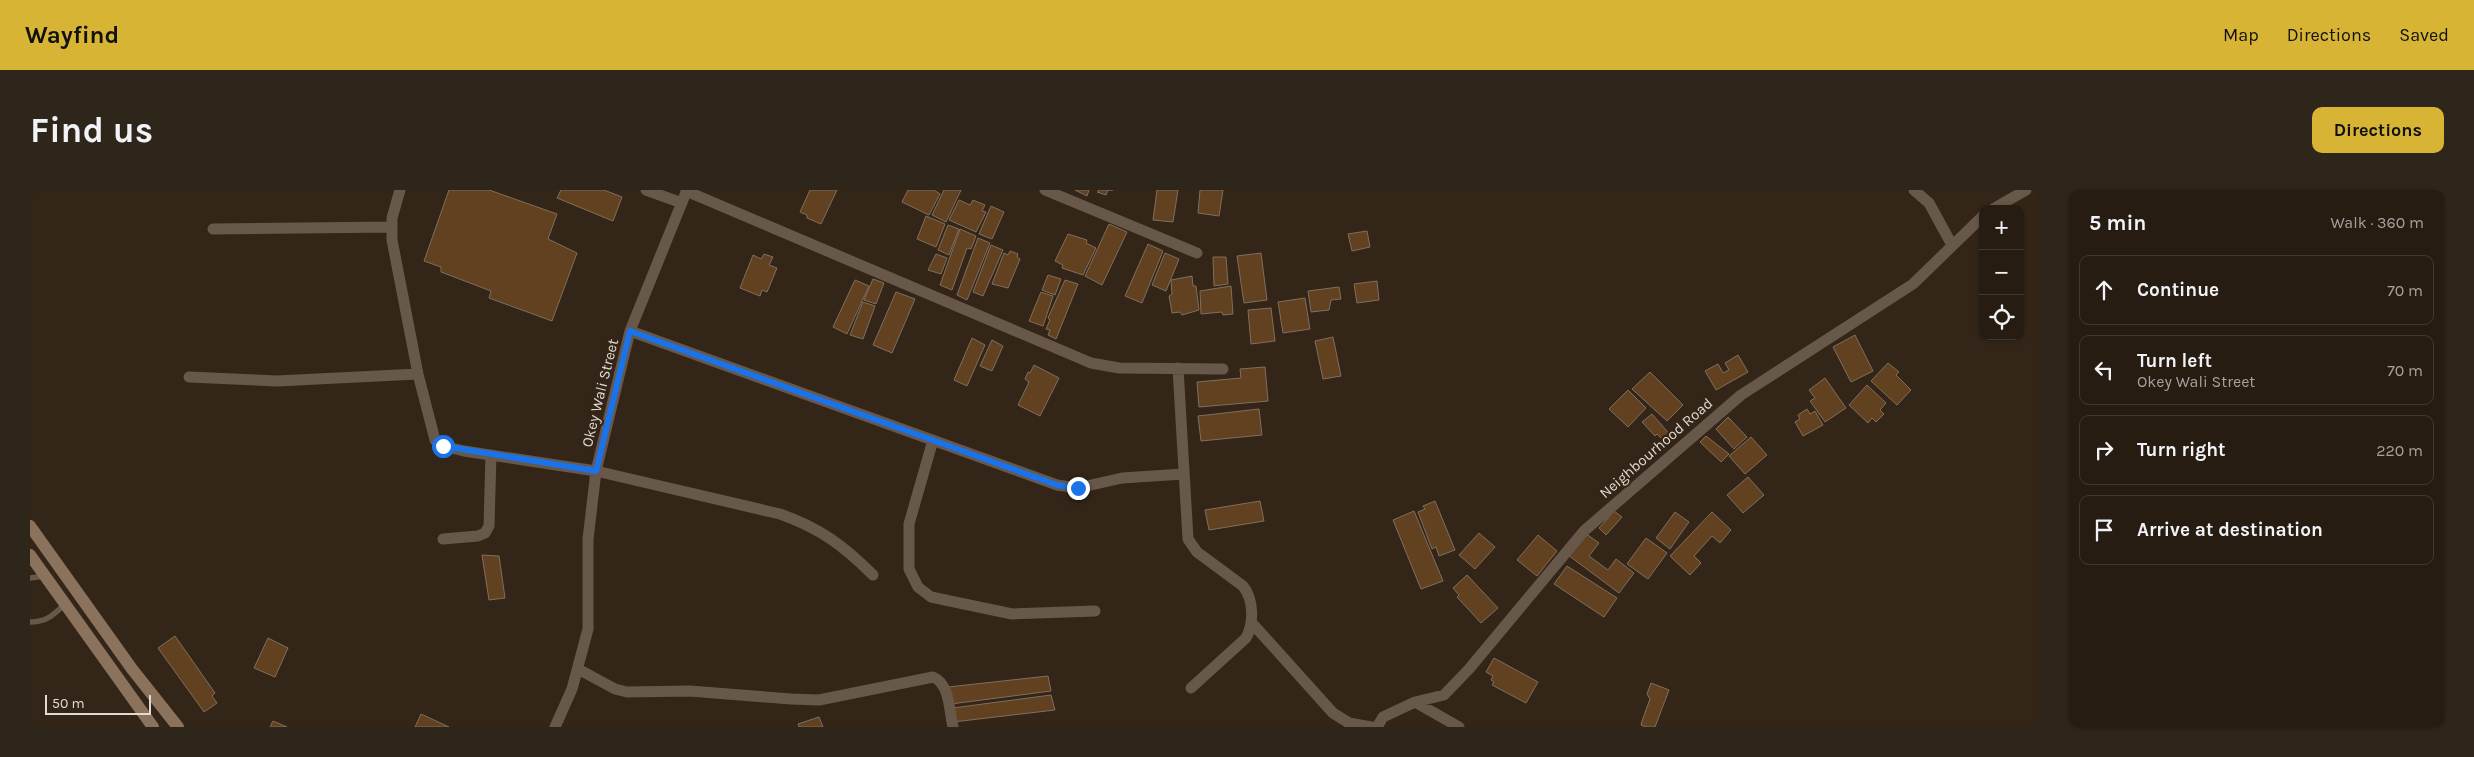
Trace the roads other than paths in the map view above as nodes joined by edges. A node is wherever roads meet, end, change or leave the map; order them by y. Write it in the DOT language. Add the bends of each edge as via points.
graph roads {
  1 [pos="400,190"];
  2 [pos="646,190"];
  3 [pos="686,190"];
  4 [pos="1044,190"];
  5 [pos="1914,190"];
  6 [pos="2026,190"];
  7 [pos="682,203"];
  8 [pos="2000,205"];
  9 [pos="1979,220"];
  10 [pos="392,227"];
  11 [pos="213,229"];
  12 [pos="1952,246"];
  13 [pos="1197,253"];
  14 [pos="630,331"];
  15 [pos="1178,368"];
  16 [pos="1223,368"];
  17 [pos="418,374"];
  18 [pos="189,377"];
  19 [pos="933,440"];
  20 [pos="491,455"];
  21 [pos="596,471"];
  22 [pos="1183,474"];
  23 [pos="30,526"];
  24 [pos="443,538"];
  25 [pos="30,555"];
  26 [pos="874,575"];
  27 [pos="45,576"];
  28 [pos="30,578"];
  29 [pos="65,604"];
  30 [pos="1095,611"];
  31 [pos="30,622"];
  32 [pos="1251,622"];
  33 [pos="578,669"];
  34 [pos="1190,688"];
  35 [pos="1415,702"];
  36 [pos="153,727"];
  37 [pos="178,727"];
  38 [pos="555,727"];
  39 [pos="953,727"];
  40 [pos="1371,727"];
  41 [pos="1377,727"];
  42 [pos="1459,727"];
  1 -- 10 [label="street"];
  2 -- 7 [label="street"];
  3 -- 7 [label="street, Okey Wali Street"];
  3 -- 15 [label="street" via="1091,363 1112,368"];
  4 -- 13 [label="street"];
  5 -- 12 [label="street" via="1929,203"];
  6 -- 8 [label="street"];
  7 -- 14 [label="street, Okey Wali Street"];
  9 -- 12 [label="street, Neighbourhood Road"];
  10 -- 11 [label="street"];
  10 -- 17 [label="street"];
  12 -- 35 [label="street, Neighbourhood Road" via="1912,284 1741,395 1584,531 1470,669 1444,694"];
  14 -- 19 [label="street"];
  14 -- 21 [label="street, Okey Wali Street"];
  15 -- 16 [label="street"];
  15 -- 22 [label="street"];
  17 -- 18 [label="street" via="277,381"];
  17 -- 20 [label="street" via="435,440 443,446"];
  19 -- 22 [label="street" via="1057,485 1078,488 1122,478"];
  19 -- 30 [label="street" via="909,524 909,569 918,587 931,597 1012,614"];
  20 -- 21 [label="street"];
  20 -- 24 [label="street" via="489,526 485,533"];
  21 -- 26 [label="street" via="805,522 847,549"];
  21 -- 33 [label="street, Okey Wali Street" via="588,538 588,629"];
  22 -- 32 [label="street" via="1188,539 1197,552 1248,592"];
  23 -- 37 [label="main road" via="132,669"];
  25 -- 27 [label="main road"];
  27 -- 28 [label="lane"];
  27 -- 29 [label="main road"];
  29 -- 31 [label="lane" via="50,618"];
  29 -- 36 [label="main road"];
  32 -- 34 [label="street" via="1246,638"];
  32 -- 40 [label="street" via="1333,713 1350,723"];
  33 -- 38 [label="street, Okey Wali Street"];
  33 -- 39 [label="street" via="627,692 690,691 800,700 819,700 932,677 945,687"];
  35 -- 41 [label="street, Neighbourhood Road" via="1384,717"];
  35 -- 42 [label="street"];
}
